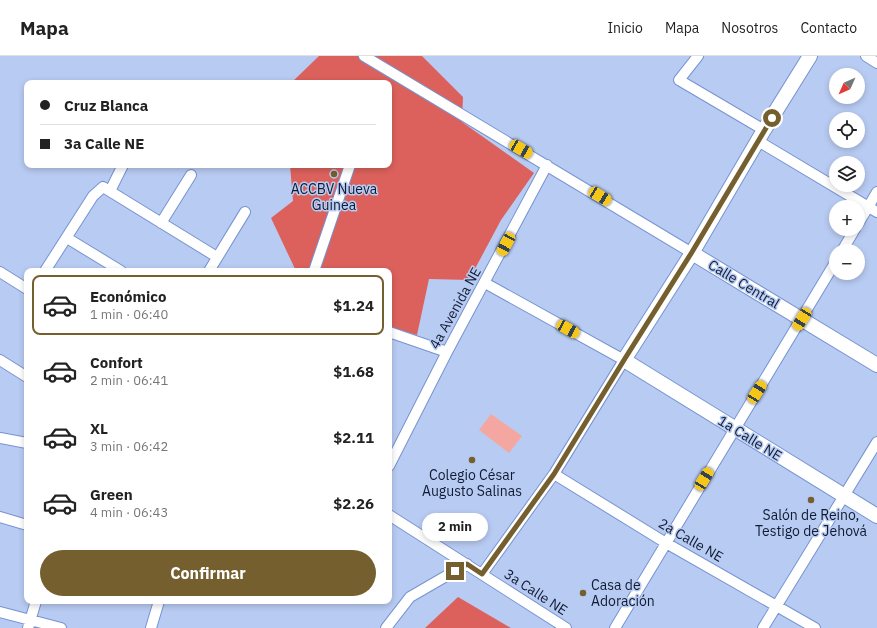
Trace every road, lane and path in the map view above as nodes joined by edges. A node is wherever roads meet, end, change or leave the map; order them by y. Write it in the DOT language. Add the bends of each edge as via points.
graph roads {
  1 [pos="364,56"];
  2 [pos="698,56"];
  3 [pos="810,56"];
  4 [pos="866,56"];
  5 [pos="877,63"];
  6 [pos="761,135"];
  7 [pos="547,165"];
  8 [pos="122,168"];
  9 [pos="349,168"];
  10 [pos="191,175"];
  11 [pos="110,191"];
  12 [pos="877,192"];
  13 [pos="873,209"];
  14 [pos="245,212"];
  15 [pos="865,217"];
  16 [pos="162,223"];
  17 [pos="67,238"];
  18 [pos="692,252"];
  19 [pos="217,257"];
  20 [pos="47,268"];
  21 [pos="116,268"];
  22 [pos="211,268"];
  23 [pos="315,268"];
  24 [pos="0,272"];
  25 [pos="829,273"];
  26 [pos="485,284"];
  27 [pos="24,287"];
  28 [pos="802,319"];
  29 [pos="392,333"];
  30 [pos="448,352"];
  31 [pos="0,360"];
  32 [pos="624,360"];
  33 [pos="877,364"];
  34 [pos="24,375"];
  35 [pos="735,428"];
  36 [pos="0,438"];
  37 [pos="24,442"];
  38 [pos="877,442"];
  39 [pos="392,460"];
  40 [pos="554,474"];
  41 [pos="844,496"];
  42 [pos="877,516"];
  43 [pos="392,517"];
  44 [pos="0,518"];
  45 [pos="24,524"];
  46 [pos="666,542"];
  47 [pos="467,564"];
  48 [pos="482,574"];
  49 [pos="35,604"];
  50 [pos="157,604"];
  51 [pos="777,606"];
  52 [pos="0,612"];
  53 [pos="29,624"];
  54 [pos="62,628"];
  55 [pos="151,628"];
  56 [pos="386,628"];
  57 [pos="566,628"];
  58 [pos="614,628"];
  59 [pos="763,628"];
  60 [pos="815,628"];
  1 -- 7 [label="street"];
  2 -- 6 [label="street" via="680,80"];
  3 -- 6 [label="highway"];
  4 -- 5 [label="street"];
  6 -- 13 [label="street"];
  6 -- 18 [label="highway"];
  7 -- 18 [label="street"];
  7 -- 26 [label="street, 4a Avenida NE"];
  8 -- 11 [label="street"];
  9 -- 23 [label="street"];
  10 -- 16 [label="street"];
  11 -- 16 [label="street"];
  11 -- 17 [label="street" via="103,187 93,196"];
  12 -- 13 [label="street"];
  13 -- 15 [label="street"];
  14 -- 19 [label="street"];
  16 -- 19 [label="street"];
  17 -- 20 [label="street"];
  17 -- 21 [label="street"];
  18 -- 28 [label="highway, Calle Central"];
  18 -- 32 [label="highway"];
  19 -- 22 [label="street"];
  24 -- 27 [label="street"];
  25 -- 28 [label="street"];
  26 -- 30 [label="street, 4a Avenida NE"];
  26 -- 32 [label="street"];
  28 -- 33 [label="highway, Calle Central"];
  28 -- 35 [label="street"];
  29 -- 30 [label="street"];
  30 -- 39 [label="street, 4a Avenida NE"];
  31 -- 34 [label="street"];
  32 -- 35 [label="highway, 1a Calle NE"];
  32 -- 40 [label="street"];
  35 -- 41 [label="highway, 1a Calle NE"];
  35 -- 46 [label="street"];
  36 -- 37 [label="street"];
  38 -- 41 [label="street"];
  40 -- 46 [label="street, 2a Calle NE"];
  40 -- 48 [label="street"];
  41 -- 42 [label="highway, 1a Calle NE"];
  41 -- 51 [label="street"];
  43 -- 47 [label="street, 3a Calle NE"];
  44 -- 45 [label="street"];
  46 -- 51 [label="street, 2a Calle NE"];
  46 -- 58 [label="street"];
  47 -- 48 [label="street, 3a Calle NE"];
  47 -- 56 [label="street" via="410,597"];
  48 -- 57 [label="street, 3a Calle NE"];
  49 -- 53 [label="street"];
  50 -- 55 [label="street"];
  51 -- 59 [label="street"];
  51 -- 60 [label="street, 2a Calle NE"];
  52 -- 53 [label="street"];
  53 -- 54 [label="street"];
}
